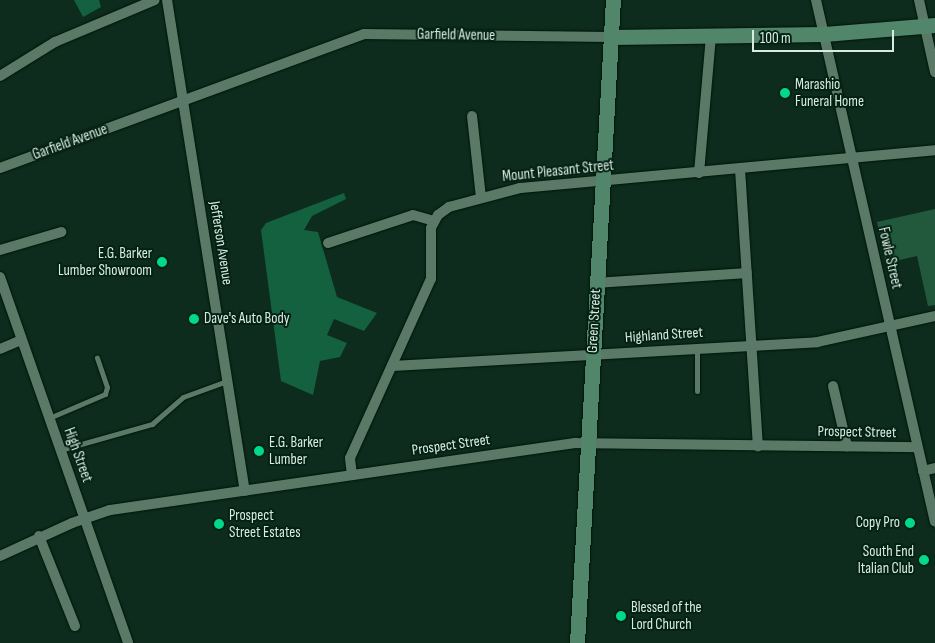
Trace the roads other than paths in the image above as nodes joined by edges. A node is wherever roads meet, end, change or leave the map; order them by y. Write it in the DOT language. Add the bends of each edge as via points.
graph roads {
  1 [pos="154,0"];
  2 [pos="167,0"];
  3 [pos="614,0"];
  4 [pos="816,0"];
  5 [pos="920,0"];
  6 [pos="930,26"];
  7 [pos="824,34"];
  8 [pos="611,37"];
  9 [pos="711,37"];
  10 [pos="935,72"];
  11 [pos="0,76"];
  12 [pos="182,102"];
  13 [pos="472,116"];
  14 [pos="935,150"];
  15 [pos="852,158"];
  16 [pos="0,168"];
  17 [pos="740,169"];
  18 [pos="699,173"];
  19 [pos="601,182"];
  20 [pos="481,197"];
  21 [pos="434,221"];
  22 [pos="61,232"];
  23 [pos="328,244"];
  24 [pos="0,250"];
  25 [pos="747,272"];
  26 [pos="0,277"];
  27 [pos="596,283"];
  28 [pos="935,316"];
  29 [pos="890,326"];
  30 [pos="21,340"];
  31 [pos="752,345"];
  32 [pos="697,348"];
  33 [pos="0,349"];
  34 [pos="592,355"];
  35 [pos="97,358"];
  36 [pos="393,366"];
  37 [pos="228,381"];
  38 [pos="833,386"];
  39 [pos="697,391"];
  40 [pos="49,418"];
  41 [pos="588,442"];
  42 [pos="758,446"];
  43 [pos="847,446"];
  44 [pos="917,447"];
  45 [pos="60,450"];
  46 [pos="935,468"];
  47 [pos="923,471"];
  48 [pos="352,475"];
  49 [pos="245,491"];
  50 [pos="84,518"];
  51 [pos="935,522"];
  52 [pos="39,536"];
  53 [pos="0,556"];
  54 [pos="74,626"];
  55 [pos="128,643"];
  56 [pos="578,643"];
  1 -- 11 [label="street" via="55,42"];
  2 -- 12 [label="street, Jefferson Avenue"];
  3 -- 8 [label="street, Green Street"];
  4 -- 7 [label="street, Fowle Street"];
  5 -- 6 [label="street"];
  6 -- 7 [label="street, Garfield Avenue"];
  6 -- 10 [label="street"];
  7 -- 9 [label="street, Garfield Avenue"];
  7 -- 15 [label="street, Fowle Street"];
  8 -- 9 [label="street, Garfield Avenue"];
  8 -- 12 [label="street, Garfield Avenue" via="366,34"];
  8 -- 19 [label="street, Green Street"];
  9 -- 18 [label="street"];
  12 -- 16 [label="street, Garfield Avenue"];
  12 -- 37 [label="street, Jefferson Avenue"];
  13 -- 20 [label="street"];
  14 -- 15 [label="street, Mount Pleasant Street"];
  15 -- 17 [label="street, Mount Pleasant Street"];
  15 -- 29 [label="street, Fowle Street"];
  17 -- 18 [label="street, Mount Pleasant Street"];
  17 -- 25 [label="street"];
  18 -- 19 [label="street, Mount Pleasant Street"];
  19 -- 20 [label="street, Mount Pleasant Street" via="520,188"];
  19 -- 27 [label="street, Green Street"];
  20 -- 21 [label="street, Mount Pleasant Street" via="449,207"];
  21 -- 23 [label="street" via="413,214"];
  21 -- 36 [label="street" via="430,238 433,274"];
  22 -- 24 [label="street"];
  25 -- 27 [label="street"];
  25 -- 31 [label="street"];
  26 -- 30 [label="street, High Street"];
  27 -- 34 [label="street, Green Street"];
  28 -- 29 [label="street, Highland Street"];
  29 -- 31 [label="street, Highland Street" via="823,341"];
  29 -- 44 [label="street, Fowle Street"];
  30 -- 33 [label="street"];
  30 -- 40 [label="street, High Street"];
  31 -- 32 [label="street, Highland Street"];
  31 -- 42 [label="street"];
  32 -- 34 [label="street, Highland Street"];
  32 -- 39 [label="lane"];
  34 -- 36 [label="street, Highland Street"];
  34 -- 41 [label="street, Green Street"];
  35 -- 40 [label="lane" via="107,387 105,394"];
  36 -- 48 [label="street" via="350,458"];
  37 -- 45 [label="lane" via="182,396 152,424"];
  37 -- 49 [label="street, Jefferson Avenue"];
  38 -- 43 [label="street"];
  40 -- 45 [label="street, High Street"];
  41 -- 42 [label="street, Prospect Street"];
  41 -- 48 [label="street, Prospect Street"];
  41 -- 56 [label="street, Green Street"];
  42 -- 43 [label="street, Prospect Street"];
  43 -- 44 [label="street, Prospect Street"];
  44 -- 47 [label="street, Fowle Street"];
  45 -- 50 [label="street, High Street"];
  46 -- 47 [label="street"];
  47 -- 51 [label="street, Fowle Street"];
  48 -- 49 [label="street, Prospect Street"];
  49 -- 50 [label="street, Prospect Street" via="110,510"];
  50 -- 52 [label="street, Prospect Street"];
  50 -- 55 [label="street, High Street"];
  52 -- 53 [label="street, Prospect Street"];
  52 -- 54 [label="street"];
}
